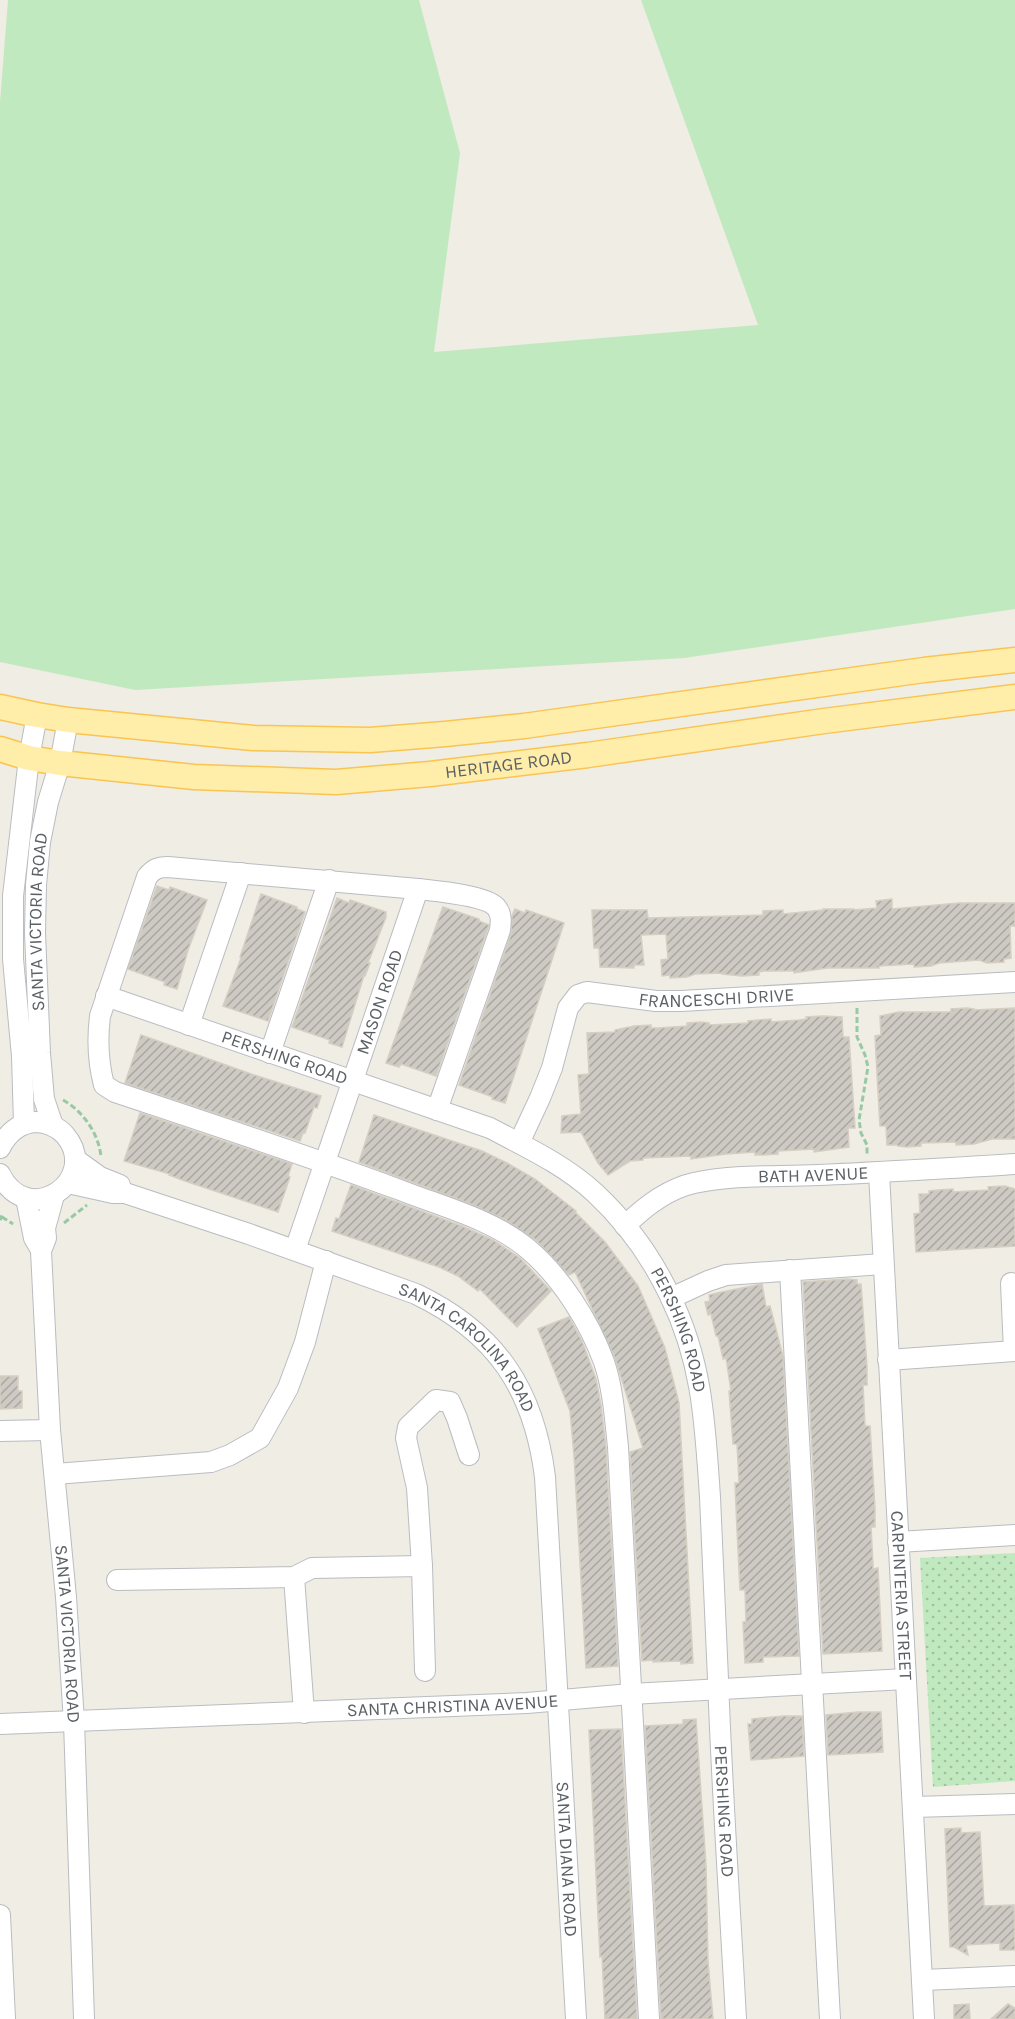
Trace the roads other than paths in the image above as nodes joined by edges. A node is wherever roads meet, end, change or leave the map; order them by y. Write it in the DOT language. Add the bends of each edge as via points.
graph roads {
  1 [pos="1015,660"];
  2 [pos="1015,697"];
  3 [pos="0,707"];
  4 [pos="37,716"];
  5 [pos="68,720"];
  6 [pos="0,749"];
  7 [pos="29,758"];
  8 [pos="60,763"];
  9 [pos="241,873"];
  10 [pos="329,880"];
  11 [pos="418,889"];
  12 [pos="1015,982"];
  13 [pos="105,996"];
  14 [pos="189,1025"];
  15 [pos="270,1053"];
  16 [pos="353,1082"];
  17 [pos="437,1110"];
  18 [pos="24,1124"];
  19 [pos="53,1126"];
  20 [pos="519,1143"];
  21 [pos="0,1149"];
  22 [pos="75,1159"];
  23 [pos="325,1162"];
  24 [pos="1015,1164"];
  25 [pos="873,1173"];
  26 [pos="0,1174"];
  27 [pos="61,1189"];
  28 [pos="125,1193"];
  29 [pos="26,1198"];
  30 [pos="625,1226"];
  31 [pos="295,1250"];
  32 [pos="41,1251"];
  33 [pos="326,1261"];
  34 [pos="883,1264"];
  35 [pos="790,1269"];
  36 [pos="1011,1283"];
  37 [pos="671,1298"];
  38 [pos="1015,1351"];
  39 [pos="888,1360"];
  40 [pos="51,1430"];
  41 [pos="0,1431"];
  42 [pos="469,1455"];
  43 [pos="54,1474"];
  44 [pos="1015,1535"];
  45 [pos="898,1542"];
  46 [pos="422,1566"];
  47 [pos="294,1577"];
  48 [pos="117,1580"];
  49 [pos="425,1671"];
  50 [pos="906,1679"];
  51 [pos="813,1684"];
  52 [pos="718,1689"];
  53 [pos="631,1694"];
  54 [pos="559,1699"];
  55 [pos="304,1713"];
  56 [pos="74,1722"];
  57 [pos="0,1724"];
  58 [pos="1015,1804"];
  59 [pos="914,1807"];
  60 [pos="0,1916"];
  61 [pos="1015,1976"];
  62 [pos="923,1980"];
  63 [pos="5,2019"];
  64 [pos="84,2019"];
  65 [pos="576,2019"];
  66 [pos="649,2019"];
  67 [pos="736,2019"];
  68 [pos="830,2019"];
  69 [pos="924,2019"];
  1 -- 5 [label="main road, HERITAGE ROAD" via="524,726 370,740 253,738"];
  2 -- 8 [label="main road, HERITAGE ROAD" via="588,755 336,782 194,777"];
  3 -- 4 [label="main road, HERITAGE ROAD"];
  4 -- 5 [label="main road, HERITAGE ROAD"];
  4 -- 7 [label="street, SANTA VICTORIA ROAD"];
  5 -- 8 [label="street, SANTA VICTORIA ROAD"];
  6 -- 7 [label="main road, HERITAGE ROAD"];
  7 -- 8 [label="main road, HERITAGE ROAD"];
  7 -- 18 [label="street, SANTA VICTORIA ROAD" via="13,896 13,959"];
  8 -- 19 [label="street, SANTA VICTORIA ROAD" via="40,842 34,933 43,1096"];
  9 -- 10 [label="street"];
  9 -- 13 [label="street" via="168,867 152,871"];
  9 -- 14 [label="street"];
  10 -- 11 [label="street"];
  10 -- 15 [label="street"];
  11 -- 16 [label="street, MASON ROAD"];
  11 -- 17 [label="street" via="490,902 501,918"];
  12 -- 20 [label="street, FRANCESCHI DRIVE" via="681,1001 587,992 568,1008 552,1068"];
  13 -- 14 [label="street, PERSHING ROAD"];
  13 -- 23 [label="street" via="98,1034 104,1085"];
  14 -- 15 [label="street, PERSHING ROAD"];
  15 -- 16 [label="street, PERSHING ROAD"];
  16 -- 17 [label="street, PERSHING ROAD"];
  16 -- 23 [label="street, MASON ROAD"];
  17 -- 20 [label="street, PERSHING ROAD" via="490,1128"];
  18 -- 19 [label="street"];
  18 -- 21 [label="street" via="5,1138"];
  19 -- 22 [label="street" via="68,1139"];
  20 -- 30 [label="street, PERSHING ROAD" via="594,1191"];
  22 -- 27 [label="street, SANTA VICTORIA ROAD" via="74,1172"];
  22 -- 28 [label="street, SANTA CAROLINA ROAD" via="100,1177 119,1184"];
  23 -- 31 [label="street, MASON ROAD"];
  23 -- 53 [label="street" via="487,1223 528,1249 584,1317 604,1362 613,1402"];
  24 -- 25 [label="street, BATH AVENUE"];
  25 -- 30 [label="street, BATH AVENUE" via="693,1183 666,1194"];
  25 -- 34 [label="street, CARPINTERIA STREET"];
  26 -- 29 [label="street" via="10,1189"];
  27 -- 28 [label="street, SANTA CAROLINA ROAD"];
  27 -- 29 [label="street, SANTA CAROLINA ROAD" via="35,1200"];
  27 -- 32 [label="street, SANTA VICTORIA ROAD" via="45,1228"];
  28 -- 31 [label="street, SANTA CAROLINA ROAD"];
  29 -- 32 [label="street, SANTA VICTORIA ROAD" via="34,1238"];
  30 -- 37 [label="street, PERSHING ROAD" via="651,1261"];
  31 -- 33 [label="street, SANTA CAROLINA ROAD"];
  32 -- 40 [label="street, SANTA VICTORIA ROAD"];
  33 -- 43 [label="street" via="305,1342 288,1388 260,1437 211,1462"];
  33 -- 54 [label="street, SANTA CAROLINA ROAD" via="441,1306 482,1338 522,1391 538,1433 545,1477"];
  34 -- 35 [label="street"];
  34 -- 39 [label="street, CARPINTERIA STREET"];
  35 -- 37 [label="street" via="726,1275"];
  35 -- 51 [label="street"];
  36 -- 38 [label="street"];
  37 -- 52 [label="street, PERSHING ROAD" via="692,1351 702,1393"];
  38 -- 39 [label="street"];
  39 -- 45 [label="street, CARPINTERIA STREET"];
  40 -- 41 [label="street"];
  40 -- 43 [label="street, SANTA VICTORIA ROAD"];
  42 -- 46 [label="street" via="450,1402 436,1400 408,1427 406,1438 417,1488"];
  43 -- 56 [label="street, SANTA VICTORIA ROAD"];
  44 -- 45 [label="street"];
  45 -- 50 [label="street, CARPINTERIA STREET"];
  46 -- 47 [label="street" via="312,1568"];
  46 -- 49 [label="street"];
  47 -- 48 [label="street"];
  47 -- 55 [label="street"];
  50 -- 51 [label="street, SANTA CHRISTINA AVENUE"];
  50 -- 59 [label="street, CARPINTERIA STREET"];
  51 -- 52 [label="street, SANTA CHRISTINA AVENUE"];
  51 -- 68 [label="street"];
  52 -- 53 [label="street, SANTA CHRISTINA AVENUE"];
  52 -- 67 [label="street, PERSHING ROAD"];
  53 -- 54 [label="street, SANTA CHRISTINA AVENUE"];
  53 -- 66 [label="street"];
  54 -- 55 [label="street, SANTA CHRISTINA AVENUE"];
  54 -- 65 [label="street, SANTA DIANA ROAD"];
  55 -- 56 [label="street, SANTA CHRISTINA AVENUE"];
  56 -- 57 [label="street, SANTA CHRISTINA AVENUE"];
  56 -- 64 [label="street, SANTA VICTORIA ROAD"];
  58 -- 59 [label="street"];
  59 -- 62 [label="street, CARPINTERIA STREET"];
  60 -- 63 [label="street"];
  61 -- 62 [label="street"];
  62 -- 69 [label="street, CARPINTERIA STREET"];
}
